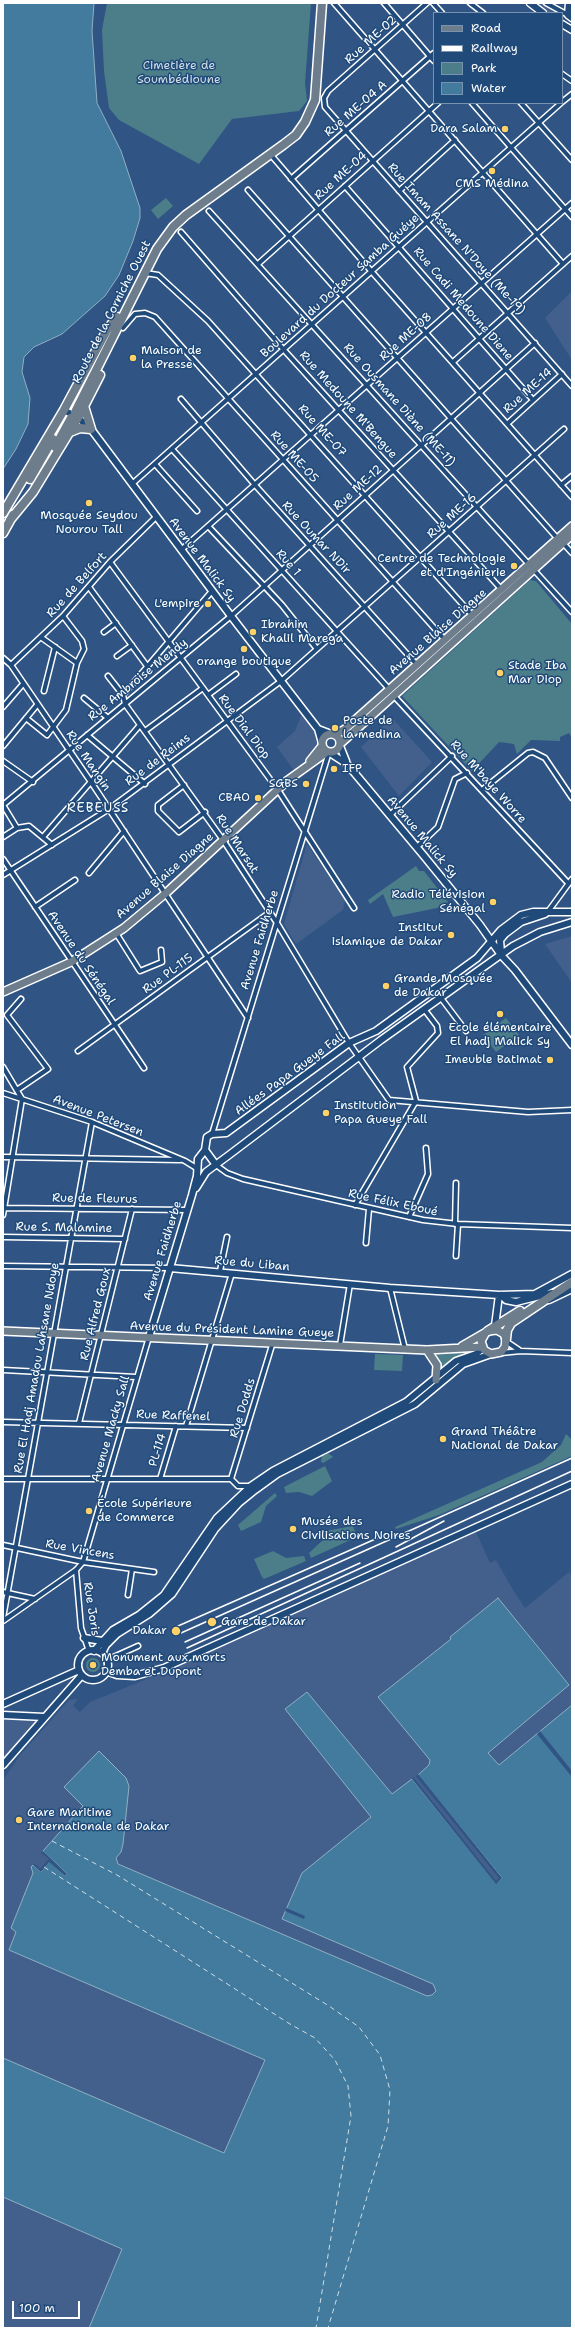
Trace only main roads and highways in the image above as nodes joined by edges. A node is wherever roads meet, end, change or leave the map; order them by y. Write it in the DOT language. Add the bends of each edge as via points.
graph roads {
  1 [pos="317,3"];
  2 [pos="322,3"];
  3 [pos="133,296"];
  4 [pos="84,406"];
  5 [pos="71,414"];
  6 [pos="70,432"];
  7 [pos="3,513"];
  8 [pos="7,521"];
  9 [pos="572,526"];
  10 [pos="3,533"];
  11 [pos="572,535"];
  12 [pos="560,541"];
  13 [pos="531,568"];
  14 [pos="392,693"];
  15 [pos="333,734"];
  16 [pos="340,745"];
  17 [pos="326,749"];
  18 [pos="3,992"];
  19 [pos="572,1282"];
  20 [pos="538,1303"];
  21 [pos="490,1329"];
  22 [pos="3,1330"];
  23 [pos="506,1340"];
  24 [pos="460,1347"];
  25 [pos="483,1347"];
  26 [pos="427,1350"];
  27 [pos="436,1380"];
  1 -- 5 [label="highway, Route de la Corniche Ouest" via="311,94 301,121 281,140 169,223 149,254 117,317 107,330"];
  2 -- 3 [label="highway, Route de la Corniche Ouest" via="315,100 299,131 271,155 176,223 160,245"];
  3 -- 4 [label="highway" via="123,328"];
  3 -- 5 [label="highway, Route de la Corniche Ouest"];
  4 -- 5 [label="highway"];
  4 -- 6 [label="highway" via="91,429 80,428"];
  5 -- 6 [label="highway"];
  5 -- 7 [label="highway"];
  5 -- 8 [label="highway, Route de la Corniche Ouest"];
  6 -- 8 [label="highway" via="26,503"];
  8 -- 10 [label="highway, Route de la Corniche Ouest"];
  9 -- 12 [label="main road, Avenue Blaise Diagne"];
  11 -- 12 [label="main road, Avenue Blaise Diagne"];
  12 -- 13 [label="main road, Avenue Blaise Diagne"];
  13 -- 14 [label="main road, Avenue Blaise Diagne"];
  13 -- 14 [label="main road, Avenue Blaise Diagne" via="502,590 417,665"];
  14 -- 15 [label="main road, Avenue Blaise Diagne" via="345,729"];
  14 -- 16 [label="main road, Avenue Blaise Diagne"];
  15 -- 16 [label="main road" via="339,739"];
  15 -- 17 [label="main road" via="325,736"];
  16 -- 17 [label="main road" via="336,751"];
  17 -- 18 [label="main road, Avenue Blaise Diagne" via="166,893 116,933 72,962"];
  19 -- 20 [label="highway"];
  20 -- 21 [label="highway"];
  20 -- 23 [label="highway" via="511,1323"];
  21 -- 23 [label="main road" via="499,1330"];
  21 -- 24 [label="main road, Avenue du Président Lamine Gueye"];
  21 -- 25 [label="main road" via="482,1339"];
  22 -- 26 [label="main road, Avenue du Président Lamine Gueye"];
  23 -- 25 [label="main road" via="504,1349 495,1354"];
  24 -- 25 [label="main road, Avenue du Président Lamine Gueye"];
  24 -- 26 [label="main road, Avenue du Président Lamine Gueye"];
  26 -- 27 [label="main road" via="437,1365"];
}
